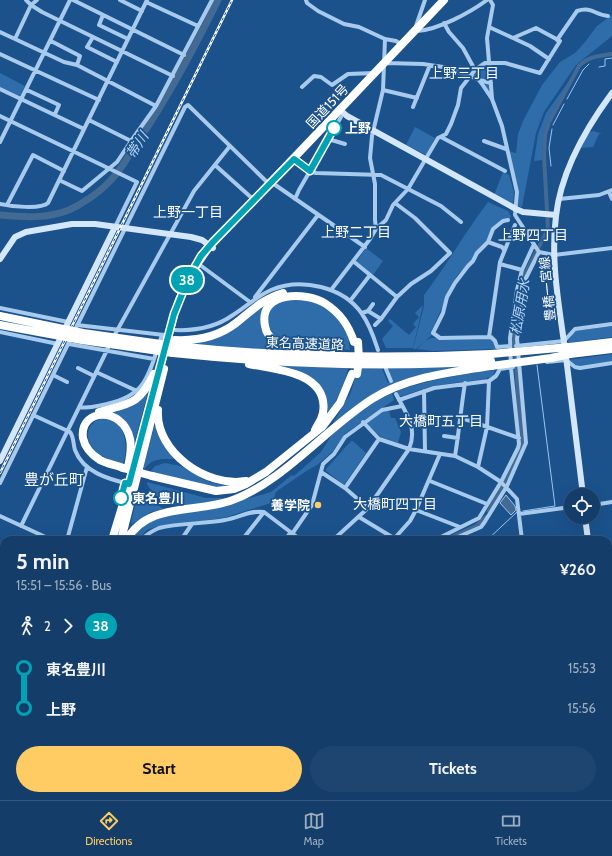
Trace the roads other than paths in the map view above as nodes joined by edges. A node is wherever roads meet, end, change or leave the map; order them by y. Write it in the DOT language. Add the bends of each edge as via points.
graph roads {
  1 [pos="26,0"];
  2 [pos="37,0"];
  3 [pos="72,0"];
  4 [pos="120,0"];
  5 [pos="212,0"];
  6 [pos="306,0"];
  7 [pos="425,0"];
  8 [pos="444,0"];
  9 [pos="489,0"];
  10 [pos="147,1"];
  11 [pos="31,5"];
  12 [pos="142,11"];
  13 [pos="103,15"];
  14 [pos="608,16"];
  15 [pos="60,21"];
  16 [pos="444,23"];
  17 [pos="198,26"];
  18 [pos="489,27"];
  19 [pos="133,30"];
  20 [pos="415,30"];
  21 [pos="0,32"];
  22 [pos="93,37"];
  23 [pos="514,38"];
  24 [pos="15,39"];
  25 [pos="128,39"];
  26 [pos="385,39"];
  27 [pos="557,40"];
  28 [pos="50,41"];
  29 [pos="402,44"];
  30 [pos="122,51"];
  31 [pos="45,52"];
  32 [pos="0,54"];
  33 [pos="184,54"];
  34 [pos="549,59"];
  35 [pos="117,62"];
  36 [pos="488,62"];
  37 [pos="384,63"];
  38 [pos="77,65"];
  39 [pos="430,65"];
  40 [pos="475,70"];
  41 [pos="36,71"];
  42 [pos="374,73"];
  43 [pos="173,76"];
  44 [pos="470,76"];
  45 [pos="478,80"];
  46 [pos="108,81"];
  47 [pos="491,82"];
  48 [pos="302,87"];
  49 [pos="0,89"];
  50 [pos="27,90"];
  51 [pos="383,90"];
  52 [pos="612,93"];
  53 [pos="417,98"];
  54 [pos="22,99"];
  55 [pos="492,99"];
  56 [pos="99,100"];
  57 [pos="156,106"];
  58 [pos="414,107"];
  59 [pos="340,113"];
  60 [pos="54,114"];
  61 [pos="0,116"];
  62 [pos="89,120"];
  63 [pos="11,121"];
  64 [pos="84,129"];
  65 [pos="374,131"];
  66 [pos="441,137"];
  67 [pos="328,139"];
  68 [pos="131,141"];
  69 [pos="484,141"];
  70 [pos="0,142"];
  71 [pos="345,144"];
  72 [pos="230,146"];
  73 [pos="506,149"];
  74 [pos="73,151"];
  75 [pos="294,159"];
  76 [pos="426,160"];
  77 [pos="214,165"];
  78 [pos="110,169"];
  79 [pos="64,171"];
  80 [pos="310,171"];
  81 [pos="505,171"];
  82 [pos="374,174"];
  83 [pos="59,180"];
  84 [pos="270,183"];
  85 [pos="408,189"];
  86 [pos="611,191"];
  87 [pos="295,199"];
  88 [pos="560,199"];
  89 [pos="612,199"];
  90 [pos="254,200"];
  91 [pos="395,203"];
  92 [pos="0,204"];
  93 [pos="7,205"];
  94 [pos="516,209"];
  95 [pos="318,215"];
  96 [pos="550,215"];
  97 [pos="508,220"];
  98 [pos="461,222"];
  99 [pos="515,225"];
  100 [pos="115,227"];
  101 [pos="126,228"];
  102 [pos="376,229"];
  103 [pos="169,234"];
  104 [pos="488,242"];
  105 [pos="211,247"];
  106 [pos="364,247"];
  107 [pos="537,248"];
  108 [pos="612,248"];
  109 [pos="504,250"];
  110 [pos="554,255"];
  111 [pos="0,259"];
  112 [pos="353,261"];
  113 [pos="500,264"];
  114 [pos="200,265"];
  115 [pos="522,270"];
  116 [pos="370,275"];
  117 [pos="331,290"];
  118 [pos="397,297"];
  119 [pos="252,301"];
  120 [pos="350,301"];
  121 [pos="373,304"];
  122 [pos="0,308"];
  123 [pos="368,311"];
  124 [pos="362,313"];
  125 [pos="0,316"];
  126 [pos="381,319"];
  127 [pos="68,322"];
  128 [pos="612,324"];
  129 [pos="0,325"];
  130 [pos="77,325"];
  131 [pos="375,325"];
  132 [pos="116,330"];
  133 [pos="0,332"];
  134 [pos="168,333"];
  135 [pos="489,337"];
  136 [pos="356,342"];
  137 [pos="612,342"];
  138 [pos="58,344"];
  139 [pos="69,344"];
  140 [pos="174,346"];
  141 [pos="510,346"];
  142 [pos="516,346"];
  143 [pos="612,349"];
  144 [pos="107,350"];
  145 [pos="378,350"];
  146 [pos="567,350"];
  147 [pos="205,356"];
  148 [pos="386,357"];
  149 [pos="491,360"];
  150 [pos="157,361"];
  151 [pos="612,363"];
  152 [pos="518,366"];
  153 [pos="78,368"];
  154 [pos="511,368"];
  155 [pos="386,369"];
  156 [pos="95,374"];
  157 [pos="355,374"];
  158 [pos="53,375"];
  159 [pos="489,380"];
  160 [pos="67,382"];
  161 [pos="391,382"];
  162 [pos="465,383"];
  163 [pos="136,391"];
  164 [pos="159,391"];
  165 [pos="424,391"];
  166 [pos="396,394"];
  167 [pos="399,400"];
  168 [pos="402,406"];
  169 [pos="79,407"];
  170 [pos="33,415"];
  171 [pos="459,417"];
  172 [pos="363,422"];
  173 [pos="487,427"];
  174 [pos="68,431"];
  175 [pos="312,436"];
  176 [pos="444,436"];
  177 [pos="458,438"];
  178 [pos="519,438"];
  179 [pos="380,439"];
  180 [pos="320,440"];
  181 [pos="3,449"];
  182 [pos="409,449"];
  183 [pos="425,452"];
  184 [pos="440,454"];
  185 [pos="455,456"];
  186 [pos="0,461"];
  187 [pos="87,467"];
  188 [pos="478,467"];
  189 [pos="123,470"];
  190 [pos="321,472"];
  191 [pos="259,477"];
  192 [pos="152,478"];
  193 [pos="430,480"];
  194 [pos="267,481"];
  195 [pos="0,483"];
  196 [pos="127,483"];
  197 [pos="504,484"];
  198 [pos="345,488"];
  199 [pos="582,488"];
  200 [pos="612,502"];
  201 [pos="487,504"];
  202 [pos="600,504"];
  203 [pos="368,508"];
  204 [pos="564,509"];
  205 [pos="416,510"];
  206 [pos="264,512"];
  207 [pos="519,514"];
  208 [pos="0,516"];
  209 [pos="359,517"];
  210 [pos="192,524"];
  211 [pos="586,524"];
  212 [pos="21,526"];
  213 [pos="460,527"];
  214 [pos="292,533"];
  215 [pos="37,536"];
  216 [pos="68,536"];
  217 [pos="116,536"];
  218 [pos="116,536"];
  219 [pos="130,536"];
  220 [pos="144,536"];
  221 [pos="184,536"];
  222 [pos="245,536"];
  223 [pos="289,536"];
  224 [pos="296,536"];
  225 [pos="338,536"];
  226 [pos="390,536"];
  227 [pos="398,536"];
  228 [pos="443,536"];
  229 [pos="459,536"];
  230 [pos="522,536"];
  231 [pos="587,536"];
  1 -- 11 [label="street"];
  2 -- 11 [label="street"];
  3 -- 13 [label="street"];
  3 -- 15 [label="street"];
  4 -- 12 [label="street"];
  5 -- 17 [label="street"];
  6 -- 26 [label="street" via="318,11 344,24 359,27"];
  7 -- 20 [label="street"];
  8 -- 20 [label="highway, 国道151号"];
  9 -- 16 [label="street"];
  9 -- 18 [label="street" via="493,5"];
  10 -- 12 [label="street"];
  10 -- 17 [label="street"];
  11 -- 15 [label="street"];
  11 -- 24 [label="street"];
  12 -- 19 [label="street"];
  13 -- 19 [label="street"];
  13 -- 25 [label="street" via="99,25"];
  14 -- 27 [label="street" via="589,9 577,11"];
  15 -- 22 [label="street"];
  15 -- 28 [label="street"];
  16 -- 20 [label="street" via="420,31"];
  16 -- 40 [label="street" via="463,48"];
  17 -- 33 [label="street"];
  18 -- 23 [label="street"];
  18 -- 36 [label="street"];
  19 -- 25 [label="street"];
  19 -- 33 [label="street"];
  20 -- 29 [label="highway, 国道151号"];
  21 -- 24 [label="street"];
  22 -- 30 [label="street"];
  22 -- 35 [label="street" via="87,47"];
  23 -- 27 [label="street" via="536,28"];
  23 -- 34 [label="street"];
  24 -- 31 [label="street"];
  25 -- 30 [label="street"];
  26 -- 29 [label="street"];
  26 -- 37 [label="street"];
  27 -- 34 [label="street" via="560,41"];
  28 -- 31 [label="street"];
  28 -- 38 [label="street" via="80,56"];
  29 -- 37 [label="highway, 国道151号"];
  30 -- 35 [label="street"];
  30 -- 43 [label="street"];
  31 -- 38 [label="street" via="64,62"];
  31 -- 41 [label="street"];
  32 -- 41 [label="street"];
  33 -- 43 [label="street"];
  34 -- 36 [label="street" via="540,73 506,63"];
  35 -- 46 [label="street"];
  36 -- 40 [label="street"];
  36 -- 47 [label="street"];
  37 -- 39 [label="street"];
  37 -- 42 [label="highway, 国道151号"];
  37 -- 51 [label="street"];
  38 -- 46 [label="street"];
  39 -- 44 [label="street"];
  39 -- 53 [label="street"];
  40 -- 44 [label="street"];
  41 -- 50 [label="street"];
  41 -- 56 [label="street"];
  42 -- 48 [label="street" via="348,74 332,85 321,77 314,76"];
  42 -- 59 [label="highway, 国道151号"];
  43 -- 57 [label="street"];
  44 -- 45 [label="street"];
  44 -- 66 [label="street" via="460,91 452,124"];
  45 -- 47 [label="street"];
  45 -- 55 [label="street"];
  46 -- 56 [label="street"];
  46 -- 57 [label="street"];
  47 -- 55 [label="street"];
  49 -- 54 [label="street"];
  50 -- 54 [label="street"];
  50 -- 60 [label="street" via="59,105"];
  51 -- 53 [label="street"];
  51 -- 65 [label="street"];
  52 -- 88 [label="street, 豊橋一宮線" via="594,117 576,150"];
  53 -- 58 [label="street"];
  54 -- 60 [label="street"];
  54 -- 63 [label="street"];
  55 -- 73 [label="street" via="502,126"];
  56 -- 62 [label="street"];
  57 -- 68 [label="street"];
  59 -- 65 [label="street"];
  59 -- 67 [label="street"];
  59 -- 75 [label="highway, 国道151号"];
  60 -- 64 [label="street"];
  61 -- 63 [label="street"];
  62 -- 64 [label="street"];
  62 -- 68 [label="street"];
  63 -- 70 [label="street"];
  63 -- 74 [label="street"];
  64 -- 74 [label="street"];
  65 -- 76 [label="street"];
  65 -- 82 [label="street" via="370,158"];
  66 -- 76 [label="street"];
  66 -- 81 [label="street"];
  67 -- 71 [label="street"];
  67 -- 80 [label="street"];
  68 -- 78 [label="street"];
  69 -- 73 [label="street"];
  72 -- 77 [label="street"];
  72 -- 84 [label="street"];
  72 -- 101 [label="street" via="188,105 185,107"];
  73 -- 94 [label="street" via="517,192"];
  74 -- 78 [label="street"];
  74 -- 79 [label="street"];
  75 -- 80 [label="street"];
  75 -- 84 [label="highway, 国道151号"];
  76 -- 85 [label="street"];
  76 -- 94 [label="street"];
  77 -- 90 [label="street"];
  77 -- 103 [label="street" via="194,191"];
  78 -- 83 [label="street" via="82,191"];
  78 -- 100 [label="street" via="137,182"];
  79 -- 83 [label="street"];
  79 -- 93 [label="street" via="33,155"];
  80 -- 82 [label="street" via="321,174"];
  80 -- 87 [label="street"];
  82 -- 85 [label="street"];
  82 -- 102 [label="street"];
  83 -- 93 [label="street" via="45,206"];
  84 -- 87 [label="street"];
  84 -- 90 [label="highway, 国道151号"];
  85 -- 91 [label="street"];
  85 -- 98 [label="street" via="441,206"];
  86 -- 88 [label="street" via="599,195"];
  86 -- 89 [label="street"];
  87 -- 95 [label="street"];
  88 -- 96 [label="street, 豊橋一宮線"];
  90 -- 105 [label="highway, 国道151号"];
  91 -- 102 [label="street" via="386,220"];
  91 -- 118 [label="street" via="415,218 450,253"];
  92 -- 93 [label="street"];
  94 -- 96 [label="street"];
  94 -- 107 [label="street" via="516,218"];
  95 -- 106 [label="street"];
  95 -- 119 [label="street"];
  96 -- 110 [label="street, 豊橋一宮線"];
  97 -- 104 [label="street" via="493,229"];
  99 -- 109 [label="street"];
  100 -- 101 [label="street"];
  100 -- 111 [label="street" via="72,224 26,232 15,237"];
  100 -- 127 [label="street"];
  101 -- 103 [label="street"];
  101 -- 130 [label="street"];
  102 -- 106 [label="street"];
  103 -- 105 [label="street" via="202,240"];
  103 -- 132 [label="street"];
  104 -- 109 [label="street"];
  104 -- 135 [label="street" via="455,283 433,333 440,338"];
  105 -- 114 [label="highway, 国道151号"];
  105 -- 134 [label="highway, 国道151号" via="201,256 186,282"];
  106 -- 112 [label="street"];
  107 -- 110 [label="street"];
  107 -- 115 [label="street"];
  107 -- 142 [label="street" via="526,278"];
  108 -- 110 [label="street"];
  109 -- 113 [label="street"];
  110 -- 146 [label="street, 豊橋一宮線"];
  112 -- 116 [label="street"];
  112 -- 117 [label="street"];
  113 -- 115 [label="street"];
  113 -- 135 [label="street"];
  114 -- 119 [label="street"];
  114 -- 134 [label="highway, 国道151号"];
  115 -- 141 [label="street"];
  116 -- 118 [label="street"];
  116 -- 120 [label="street"];
  117 -- 119 [label="street" via="309,285 287,286 272,290"];
  117 -- 120 [label="street"];
  118 -- 126 [label="street"];
  119 -- 134 [label="street" via="216,324"];
  120 -- 124 [label="street"];
  121 -- 123 [label="street"];
  122 -- 127 [label="street"];
  123 -- 124 [label="street"];
  123 -- 126 [label="street"];
  124 -- 145 [label="street"];
  125 -- 140 [label="highway, bridge" via="83,333"];
  126 -- 131 [label="street"];
  127 -- 138 [label="street"];
  128 -- 146 [label="street" via="575,329"];
  129 -- 140 [label="highway, 東名高速道路, bridge" via="88,341"];
  130 -- 132 [label="street"];
  130 -- 139 [label="street"];
  132 -- 134 [label="street"];
  132 -- 144 [label="street"];
  133 -- 138 [label="street"];
  134 -- 150 [label="highway, 国道151号"];
  134 -- 164 [label="highway, 国道151号"];
  135 -- 141 [label="street" via="495,341 497,347"];
  136 -- 140 [label="highway" via="350,322 332,302 317,295 297,291 269,298 235,324 216,334"];
  136 -- 148 [label="highway" via="342,317 316,299 302,296 284,297 272,304 266,313 264,322 267,332 281,344 334,353"];
  136 -- 157 [label="highway"];
  137 -- 146 [label="highway, 東名高速道路"];
  138 -- 181 [label="street"];
  139 -- 144 [label="street"];
  139 -- 158 [label="street"];
  140 -- 147 [label="highway, 東名高速道路"];
  140 -- 148 [label="highway, 東名高速道路" via="291,355"];
  141 -- 154 [label="street"];
  142 -- 146 [label="street"];
  142 -- 152 [label="street"];
  143 -- 146 [label="highway, 東名高速道路"];
  144 -- 150 [label="street"];
  144 -- 156 [label="street"];
  146 -- 149 [label="highway, 東名高速道路, bridge"];
  146 -- 149 [label="highway, bridge" via="551,358"];
  146 -- 151 [label="street" via="575,367"];
  146 -- 152 [label="street"];
  146 -- 199 [label="street, 豊橋一宮線"];
  147 -- 149 [label="highway, 東名高速道路" via="336,364"];
  147 -- 175 [label="highway" via="294,373 314,385 322,398 323,409"];
  148 -- 149 [label="highway, 東名高速道路"];
  149 -- 180 [label="highway" via="409,382 389,390 352,413"];
  150 -- 163 [label="street"];
  150 -- 189 [label="highway" via="142,395 128,404 93,414 84,422 80,431 81,445 92,460 102,466"];
  150 -- 196 [label="highway, 国道151号"];
  152 -- 154 [label="street"];
  152 -- 197 [label="street" via="526,443"];
  153 -- 156 [label="street"];
  154 -- 159 [label="street" via="500,369 496,376"];
  154 -- 178 [label="street"];
  155 -- 161 [label="street"];
  156 -- 163 [label="street"];
  156 -- 169 [label="street"];
  157 -- 175 [label="highway" via="340,403"];
  157 -- 180 [label="highway" via="353,386 343,407"];
  158 -- 160 [label="street"];
  158 -- 170 [label="street"];
  159 -- 162 [label="street"];
  159 -- 173 [label="street"];
  162 -- 165 [label="street"];
  162 -- 171 [label="street"];
  163 -- 169 [label="street" via="123,400 90,409"];
  164 -- 191 [label="highway" via="160,431 168,446 182,459 204,474 221,480 243,481"];
  164 -- 217 [label="highway, 国道151号"];
  165 -- 167 [label="street"];
  165 -- 183 [label="street"];
  166 -- 167 [label="street"];
  167 -- 168 [label="street"];
  168 -- 172 [label="street" via="382,410"];
  168 -- 182 [label="street" via="412,430"];
  169 -- 174 [label="street"];
  170 -- 174 [label="street"];
  170 -- 195 [label="street"];
  171 -- 173 [label="street"];
  171 -- 177 [label="street"];
  172 -- 179 [label="street"];
  172 -- 190 [label="street" via="345,437 334,454 323,464"];
  173 -- 178 [label="street"];
  173 -- 188 [label="street"];
  174 -- 187 [label="street" via="72,434 77,454"];
  174 -- 212 [label="street"];
  175 -- 191 [label="highway"];
  176 -- 177 [label="street"];
  177 -- 185 [label="street"];
  178 -- 197 [label="street" via="518,448"];
  179 -- 182 [label="street"];
  179 -- 198 [label="street"];
  180 -- 194 [label="highway"];
  181 -- 186 [label="street"];
  182 -- 183 [label="street"];
  182 -- 203 [label="street"];
  183 -- 184 [label="street"];
  184 -- 185 [label="street"];
  184 -- 193 [label="street"];
  185 -- 188 [label="street"];
  187 -- 196 [label="street" via="104,476"];
  187 -- 216 [label="street"];
  188 -- 197 [label="street"];
  189 -- 192 [label="highway, bridge"];
  189 -- 196 [label="highway" via="101,461 86,446 84,430 92,418 101,415 112,416 127,430 131,450"];
  190 -- 198 [label="street"];
  190 -- 214 [label="street" via="312,505"];
  191 -- 192 [label="highway" via="234,489 216,491"];
  192 -- 194 [label="highway" via="214,494 237,492"];
  193 -- 201 [label="street"];
  193 -- 205 [label="street"];
  194 -- 219 [label="highway" via="229,501 152,516 135,528"];
  196 -- 218 [label="highway"];
  197 -- 201 [label="street"];
  197 -- 207 [label="street" via="517,499"];
  197 -- 229 [label="street" via="484,523"];
  198 -- 203 [label="street"];
  200 -- 202 [label="street"];
  201 -- 213 [label="street" via="475,520"];
  203 -- 209 [label="street"];
  204 -- 207 [label="street"];
  205 -- 213 [label="street"];
  205 -- 227 [label="street"];
  206 -- 210 [label="street" via="251,512 225,520"];
  206 -- 214 [label="street"];
  206 -- 222 [label="street"];
  207 -- 230 [label="street"];
  208 -- 212 [label="street"];
  209 -- 225 [label="street"];
  209 -- 226 [label="street"];
  210 -- 220 [label="street" via="155,530"];
  210 -- 221 [label="street"];
  211 -- 231 [label="street"];
  212 -- 215 [label="street"];
  213 -- 228 [label="street"];
  214 -- 223 [label="street"];
  214 -- 224 [label="street"];
}
